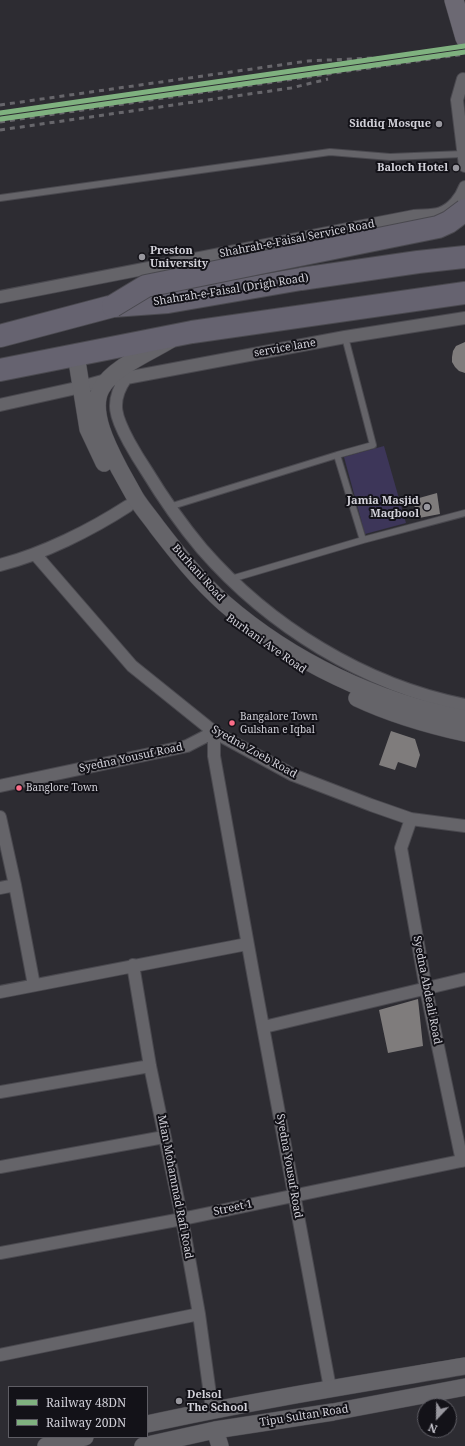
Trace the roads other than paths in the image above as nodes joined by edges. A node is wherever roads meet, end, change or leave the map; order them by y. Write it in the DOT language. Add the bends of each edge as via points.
graph roads {
  1 [pos="454,0"];
  2 [pos="465,38"];
  3 [pos="463,79"];
  4 [pos="464,160"];
  5 [pos="465,187"];
  6 [pos="0,198"];
  7 [pos="465,210"];
  8 [pos="465,257"];
  9 [pos="463,294"];
  10 [pos="0,297"];
  11 [pos="113,306"];
  12 [pos="465,318"];
  13 [pos="0,336"];
  14 [pos="177,336"];
  15 [pos="345,337"];
  16 [pos="76,355"];
  17 [pos="0,370"];
  18 [pos="126,378"];
  19 [pos="106,380"];
  20 [pos="81,387"];
  21 [pos="0,405"];
  22 [pos="337,455"];
  23 [pos="128,506"];
  24 [pos="169,507"];
  25 [pos="465,513"];
  26 [pos="363,540"];
  27 [pos="35,554"];
  28 [pos="0,565"];
  29 [pos="231,579"];
  30 [pos="465,705"];
  31 [pos="465,719"];
  32 [pos="214,732"];
  33 [pos="465,733"];
  34 [pos="0,786"];
  35 [pos="0,817"];
  36 [pos="411,819"];
  37 [pos="465,826"];
  38 [pos="15,885"];
  39 [pos="0,888"];
  40 [pos="246,944"];
  41 [pos="133,965"];
  42 [pos="465,979"];
  43 [pos="34,985"];
  44 [pos="426,989"];
  45 [pos="0,992"];
  46 [pos="264,1027"];
  47 [pos="150,1066"];
  48 [pos="0,1092"];
  49 [pos="164,1137"];
  50 [pos="463,1160"];
  51 [pos="0,1167"];
  52 [pos="294,1195"];
  53 [pos="182,1219"];
  54 [pos="0,1253"];
  55 [pos="199,1314"];
  56 [pos="0,1355"];
  57 [pos="465,1366"];
  58 [pos="465,1387"];
  59 [pos="330,1388"];
  60 [pos="212,1410"];
  61 [pos="333,1412"];
  62 [pos="148,1424"];
  63 [pos="214,1430"];
  64 [pos="81,1438"];
  65 [pos="52,1445"];
  66 [pos="143,1446"];
  67 [pos="220,1446"];
  1 -- 2 [label="main road"];
  3 -- 4 [label="street" via="457,100"];
  4 -- 6 [label="lane" via="330,152"];
  5 -- 10 [label="street, Shahrah-e-Faisal Service Road" via="460,198 441,213 414,216"];
  7 -- 11 [label="highway, bridge" via="438,227 146,286"];
  8 -- 11 [label="highway, Shahrah-e-Faisal (Drigh Road)" via="301,279 168,302"];
  9 -- 14 [label="highway"];
  11 -- 13 [label="highway, Shahrah-e-Faisal (Drigh Road)"];
  12 -- 15 [label="street, service lane"];
  14 -- 16 [label="highway"];
  14 -- 19 [label="street, Burhani Road" via="116,371"];
  15 -- 18 [label="street, service lane"];
  15 -- 22 [label="lane" via="373,445"];
  16 -- 17 [label="highway"];
  16 -- 20 [label="street"];
  18 -- 19 [label="street, service lane"];
  18 -- 24 [label="street" via="117,395 118,417 137,456"];
  19 -- 20 [label="street, service lane"];
  19 -- 31 [label="street, Burhani Road" via="100,390 97,406 100,424 114,458 136,498 160,531 186,564 223,602 275,642 333,675 368,691"];
  20 -- 21 [label="street, service lane"];
  20 -- 23 [label="street" via="88,429"];
  22 -- 24 [label="lane"];
  22 -- 26 [label="lane"];
  23 -- 27 [label="street" via="84,532"];
  23 -- 33 [label="street, Burhani Ave Road" via="177,569 217,610 270,650 326,684 364,702"];
  24 -- 29 [label="street" via="203,550"];
  25 -- 26 [label="lane"];
  26 -- 29 [label="lane"];
  27 -- 28 [label="street"];
  27 -- 32 [label="street, Syedna Zoeb Road" via="132,666"];
  29 -- 30 [label="street" via="285,625 338,659 409,689"];
  32 -- 34 [label="street, Syedna Yousuf Road" via="188,746"];
  32 -- 36 [label="street, Syedna Zoeb Road" via="293,775"];
  32 -- 40 [label="street, Syedna Yousuf Road" via="214,756"];
  35 -- 38 [label="street"];
  36 -- 37 [label="street, Syedna Zoeb Road"];
  36 -- 44 [label="street, Syedna Abdeali Road" via="401,848"];
  38 -- 39 [label="street"];
  38 -- 43 [label="street"];
  40 -- 41 [label="street"];
  40 -- 46 [label="street, Syedna Yousuf Road"];
  41 -- 43 [label="street"];
  41 -- 47 [label="street, Mian Mohammad Rafi Road"];
  42 -- 44 [label="street"];
  43 -- 45 [label="street"];
  44 -- 46 [label="street"];
  44 -- 50 [label="street, Syedna Abdeali Road"];
  46 -- 52 [label="street, Syedna Yousuf Road"];
  47 -- 48 [label="street"];
  47 -- 49 [label="street, Mian Mohammad Rafi Road"];
  49 -- 51 [label="street"];
  49 -- 53 [label="street, Mian Mohammad Rafi Road"];
  50 -- 52 [label="street, Street 1"];
  52 -- 53 [label="street, Street 1"];
  52 -- 59 [label="street, Syedna Yousuf Road"];
  53 -- 54 [label="street, Street 1"];
  53 -- 55 [label="street, Mian Mohammad Rafi Road"];
  55 -- 56 [label="street"];
  55 -- 60 [label="street, Mian Mohammad Rafi Road"];
  57 -- 59 [label="street, Tipu Sultan Road"];
  58 -- 61 [label="street, Tipu Sultan Road"];
  59 -- 60 [label="street, Tipu Sultan Road"];
  59 -- 61 [label="street"];
  60 -- 62 [label="street, Tipu Sultan Road"];
  61 -- 63 [label="street, Tipu Sultan Road"];
  63 -- 66 [label="street, Tipu Sultan Road"];
  63 -- 67 [label="street"];
  64 -- 65 [label="street"];
}
